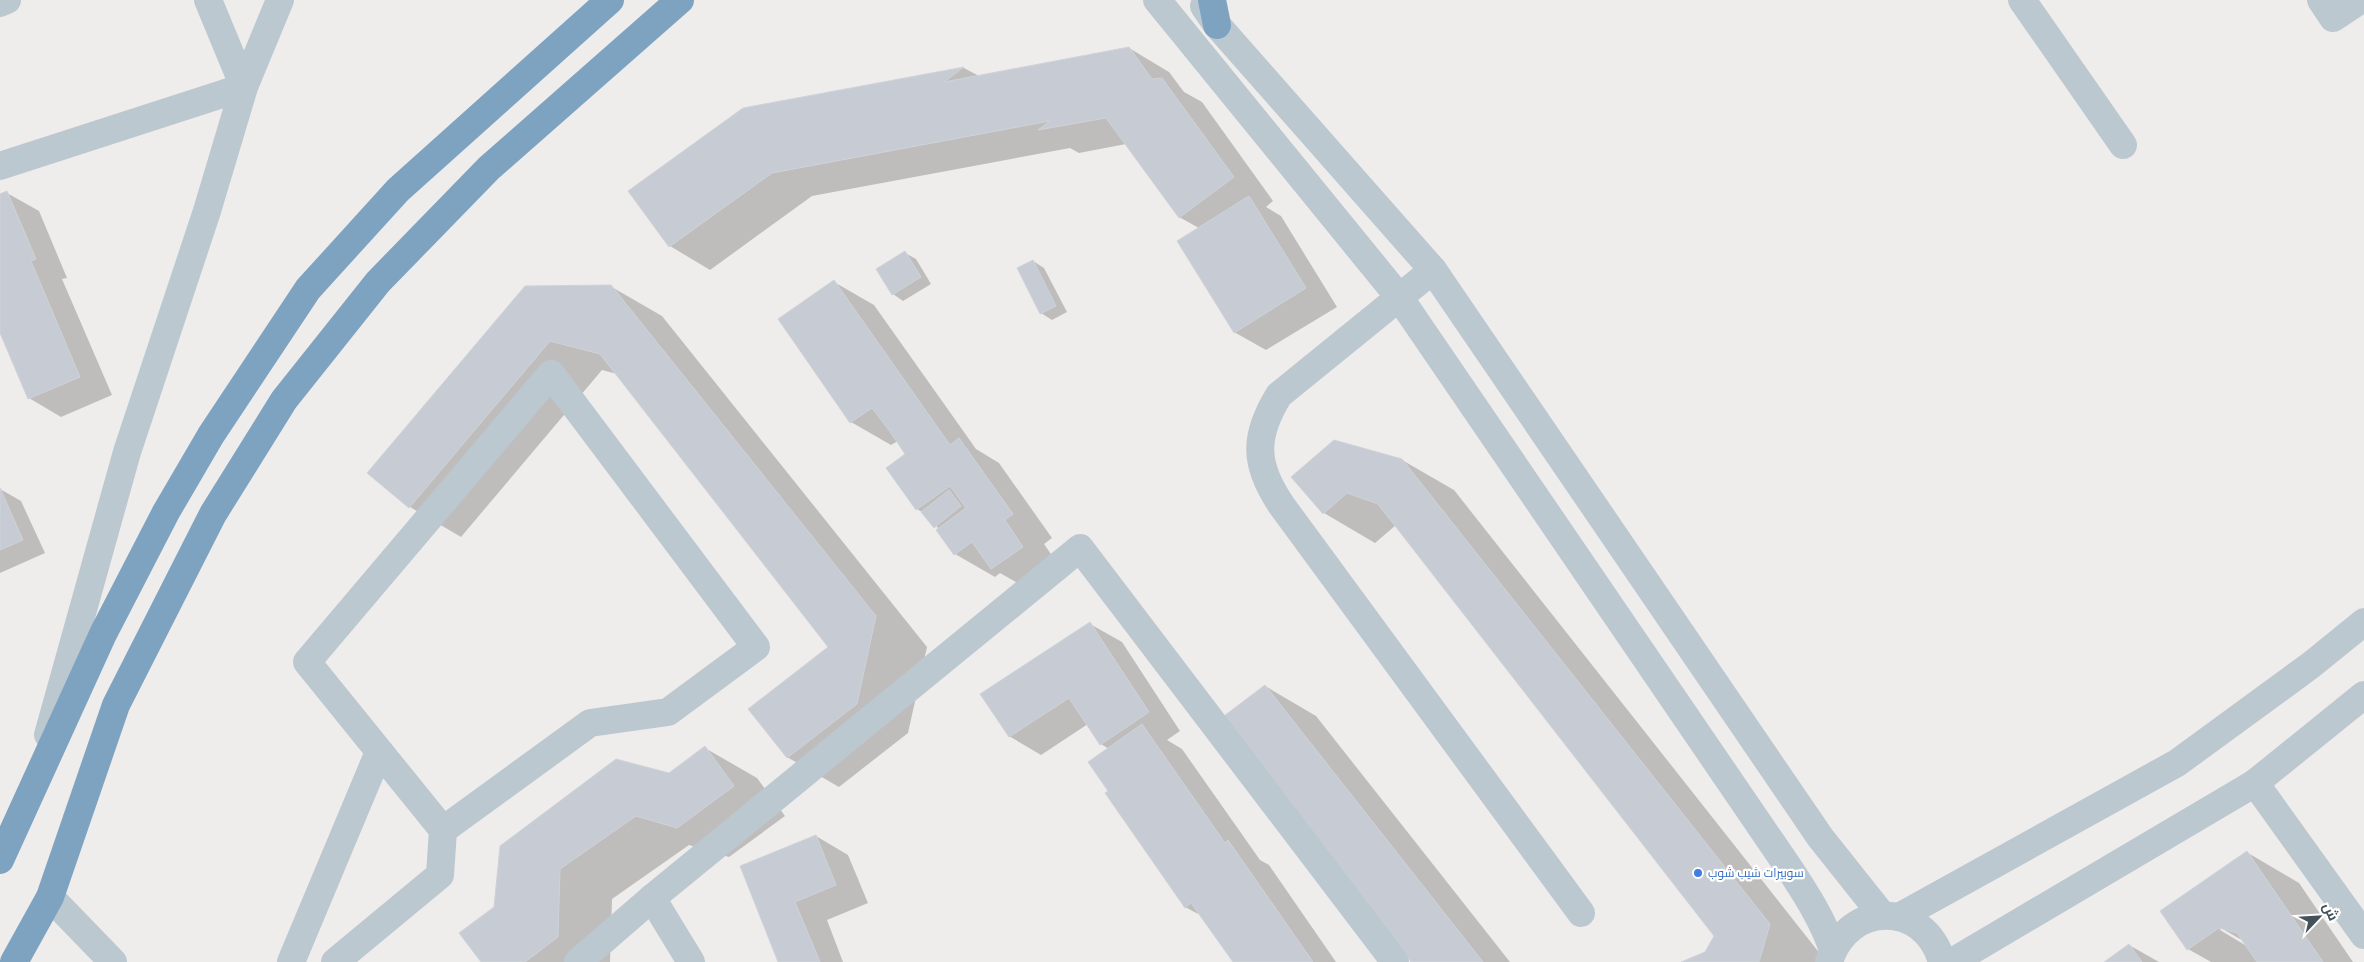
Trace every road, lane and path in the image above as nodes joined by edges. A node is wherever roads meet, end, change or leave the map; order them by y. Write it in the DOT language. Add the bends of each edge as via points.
graph roads {
  1 [pos="7,0"];
  2 [pos="208,0"];
  3 [pos="280,0"];
  4 [pos="610,0"];
  5 [pos="680,0"];
  6 [pos="1157,0"];
  7 [pos="1200,0"];
  8 [pos="2022,0"];
  9 [pos="2320,0"];
  10 [pos="2360,0"];
  11 [pos="0,3"];
  12 [pos="1214,12"];
  13 [pos="244,87"];
  14 [pos="2123,145"];
  15 [pos="0,166"];
  16 [pos="1433,270"];
  17 [pos="1399,296"];
  18 [pos="2364,622"];
  19 [pos="2364,695"];
  20 [pos="379,752"];
  21 [pos="2255,784"];
  22 [pos="34,785"];
  23 [pos="443,830"];
  24 [pos="0,860"];
  25 [pos="50,897"];
  26 [pos="652,898"];
  27 [pos="1581,913"];
  28 [pos="1891,916"];
  29 [pos="2364,935"];
  30 [pos="1831,956"];
  31 [pos="14,962"];
  32 [pos="90,962"];
  33 [pos="113,962"];
  34 [pos="291,962"];
  35 [pos="335,962"];
  36 [pos="578,962"];
  37 [pos="691,962"];
  38 [pos="1395,962"];
  39 [pos="1942,962"];
  40 [pos="1952,962"];
  1 -- 11 [label="street"];
  2 -- 13 [label="street"];
  3 -- 13 [label="street"];
  4 -- 22 [label="highway" via="398,190 308,289 211,435 166,512 103,634"];
  5 -- 25 [label="highway" via="489,168 378,282 284,400 213,514 116,705"];
  6 -- 17 [label="street"];
  7 -- 12 [label="street"];
  8 -- 14 [label="street"];
  9 -- 10 [label="street" via="2333,18"];
  12 -- 16 [label="street"];
  13 -- 15 [label="street"];
  13 -- 22 [label="street" via="207,211 127,452"];
  16 -- 17 [label="street"];
  16 -- 28 [label="street" via="1820,837"];
  17 -- 27 [label="street" via="1279,394 1266,415 1261,438 1261,463 1269,486 1278,499"];
  17 -- 30 [label="street" via="1789,868 1827,932"];
  18 -- 28 [label="street" via="2177,763"];
  19 -- 21 [label="street"];
  20 -- 23 [label="street"];
  20 -- 23 [label="street" via="307,662 551,374 756,647 668,712 590,723"];
  20 -- 34 [label="street"];
  21 -- 29 [label="street"];
  21 -- 40 [label="street"];
  22 -- 24 [label="highway"];
  23 -- 35 [label="street" via="440,876"];
  25 -- 31 [label="highway"];
  25 -- 32 [label="street"];
  25 -- 33 [label="street"];
  26 -- 36 [label="street"];
  26 -- 37 [label="street"];
  26 -- 38 [label="street" via="1080,548"];
  28 -- 30 [label="street" via="1866,918 1852,926 1841,936"];
  28 -- 39 [label="street" via="1916,924 1929,936"];
}
